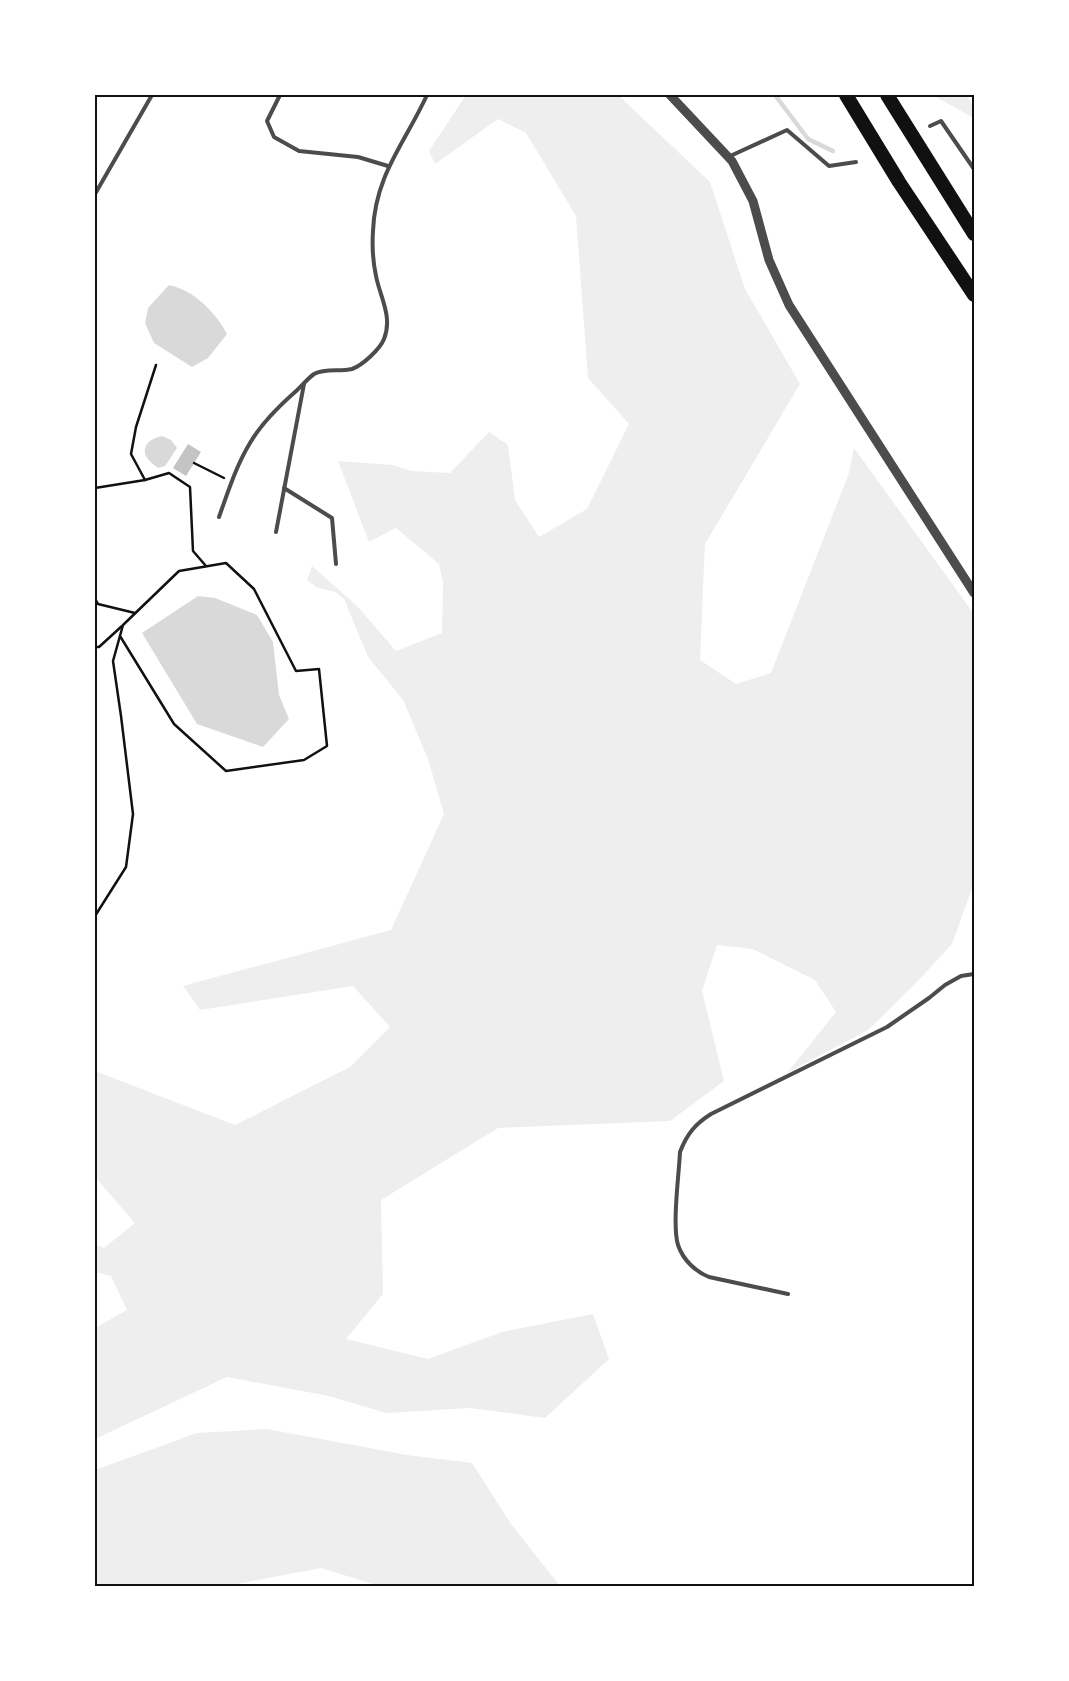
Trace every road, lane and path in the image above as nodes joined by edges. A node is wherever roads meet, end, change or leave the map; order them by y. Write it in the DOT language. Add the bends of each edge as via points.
graph roads {
  1 [pos="152,95"];
  2 [pos="280,95"];
  3 [pos="427,95"];
  4 [pos="670,95"];
  5 [pos="846,95"];
  6 [pos="887,95"];
  7 [pos="930,126"];
  8 [pos="728,156"];
  9 [pos="856,162"];
  10 [pos="388,166"];
  11 [pos="974,169"];
  12 [pos="95,194"];
  13 [pos="974,234"];
  14 [pos="974,295"];
  15 [pos="156,365"];
  16 [pos="304,384"];
  17 [pos="194,463"];
  18 [pos="145,480"];
  19 [pos="232,482"];
  20 [pos="95,488"];
  21 [pos="284,488"];
  22 [pos="219,517"];
  23 [pos="276,532"];
  24 [pos="336,564"];
  25 [pos="206,566"];
  26 [pos="974,593"];
  27 [pos="95,599"];
  28 [pos="135,614"];
  29 [pos="123,625"];
  30 [pos="120,636"];
  31 [pos="95,647"];
  32 [pos="95,916"];
  33 [pos="974,974"];
  34 [pos="788,1294"];
  1 -- 12 [label="lane"];
  2 -- 10 [label="lane" via="267,120 274,137 299,151 358,157"];
  3 -- 10 [label="lane"];
  4 -- 8 [label="street"];
  5 -- 14 [label="highway"];
  6 -- 13 [label="highway"];
  7 -- 11 [label="lane" via="941,122"];
  8 -- 9 [label="lane" via="787,130 830,166"];
  8 -- 26 [label="street" via="753,201 769,260 789,305"];
  10 -- 16 [label="lane" via="373,230 376,278 388,324 385,338 377,351 352,368 315,374"];
  15 -- 18 [label="path" via="131,454"];
  16 -- 19 [label="lane" via="249,444"];
  16 -- 21 [label="lane"];
  17 -- 19 [label="path"];
  18 -- 20 [label="path"];
  18 -- 25 [label="path" via="169,473 190,487 192,551"];
  19 -- 22 [label="lane"];
  21 -- 23 [label="lane"];
  21 -- 24 [label="lane" via="332,518"];
  25 -- 28 [label="path" via="179,571"];
  25 -- 30 [label="path" via="226,563 254,589 296,671 319,669 327,746 304,760 226,770 174,724"];
  27 -- 28 [label="path" via="98,604"];
  28 -- 29 [label="path"];
  29 -- 30 [label="path"];
  29 -- 31 [label="path"];
  30 -- 32 [label="path" via="113,662 133,814 126,867"];
  33 -- 34 [label="lane" via="961,976 945,985 887,1026 711,1114 699,1122 684,1141 680,1152 677,1236 678,1246 692,1267 709,1277"];
}
